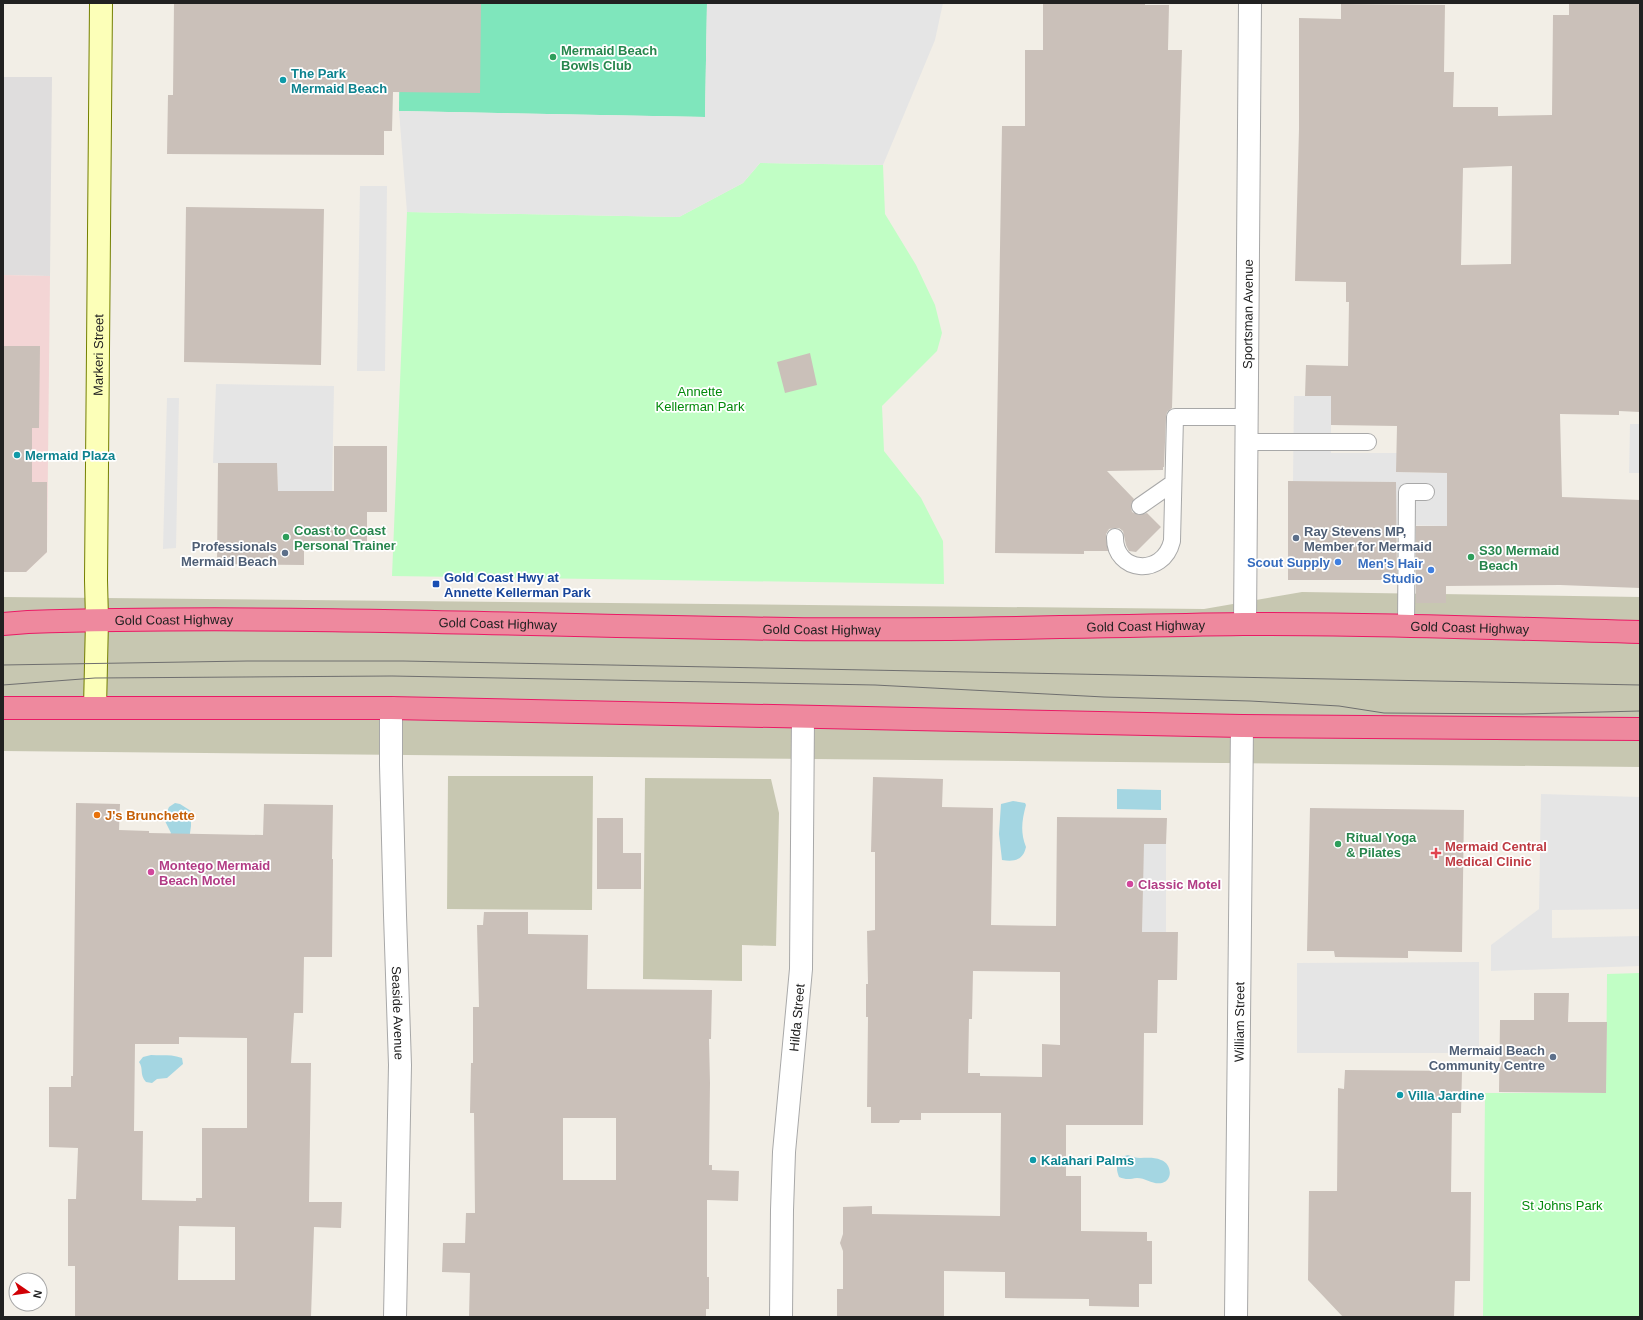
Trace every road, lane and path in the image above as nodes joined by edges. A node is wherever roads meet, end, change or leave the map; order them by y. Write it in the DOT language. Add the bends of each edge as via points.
graph roads {
  1 [pos="101,3"];
  2 [pos="1250,3"];
  3 [pos="1247,417"];
  4 [pos="1248,442"];
  5 [pos="1368,442"];
  6 [pos="1173,483"];
  7 [pos="1426,492"];
  8 [pos="1140,506"];
  9 [pos="1115,537"];
  10 [pos="97,620"];
  11 [pos="3,624"];
  12 [pos="1245,624"];
  13 [pos="1406,626"];
  14 [pos="1640,632"];
  15 [pos="3,708"];
  16 [pos="95,708"];
  17 [pos="391,708"];
  18 [pos="803,717"];
  19 [pos="1242,726"];
  20 [pos="1640,729"];
  21 [pos="395,1317"];
  22 [pos="781,1317"];
  23 [pos="1236,1317"];
  1 -- 10 [label="main road, Markeri Street"];
  2 -- 3 [label="street, Sportsman Avenue"];
  3 -- 4 [label="street, Sportsman Avenue"];
  3 -- 6 [label="lane" via="1175,417"];
  4 -- 5 [label="lane"];
  4 -- 12 [label="street, Sportsman Avenue"];
  6 -- 8 [label="lane"];
  6 -- 9 [label="lane" via="1172,541 1166,556 1149,566 1130,563 1122,558"];
  7 -- 13 [label="lane" via="1406,492"];
  10 -- 11 [label="highway, Gold Coast Highway"];
  10 -- 12 [label="highway, Gold Coast Highway" via="188,618 959,630"];
  10 -- 16 [label="main road, Markeri Street"];
  12 -- 13 [label="highway, Gold Coast Highway"];
  13 -- 14 [label="highway, Gold Coast Highway"];
  15 -- 16 [label="highway"];
  16 -- 17 [label="highway"];
  17 -- 18 [label="highway"];
  17 -- 21 [label="street, Seaside Avenue" via="394,907 400,1064"];
  18 -- 19 [label="highway"];
  18 -- 22 [label="street, Hilda Street" via="801,969 784,1152"];
  19 -- 20 [label="highway"];
  19 -- 23 [label="street, William Street"];
}
